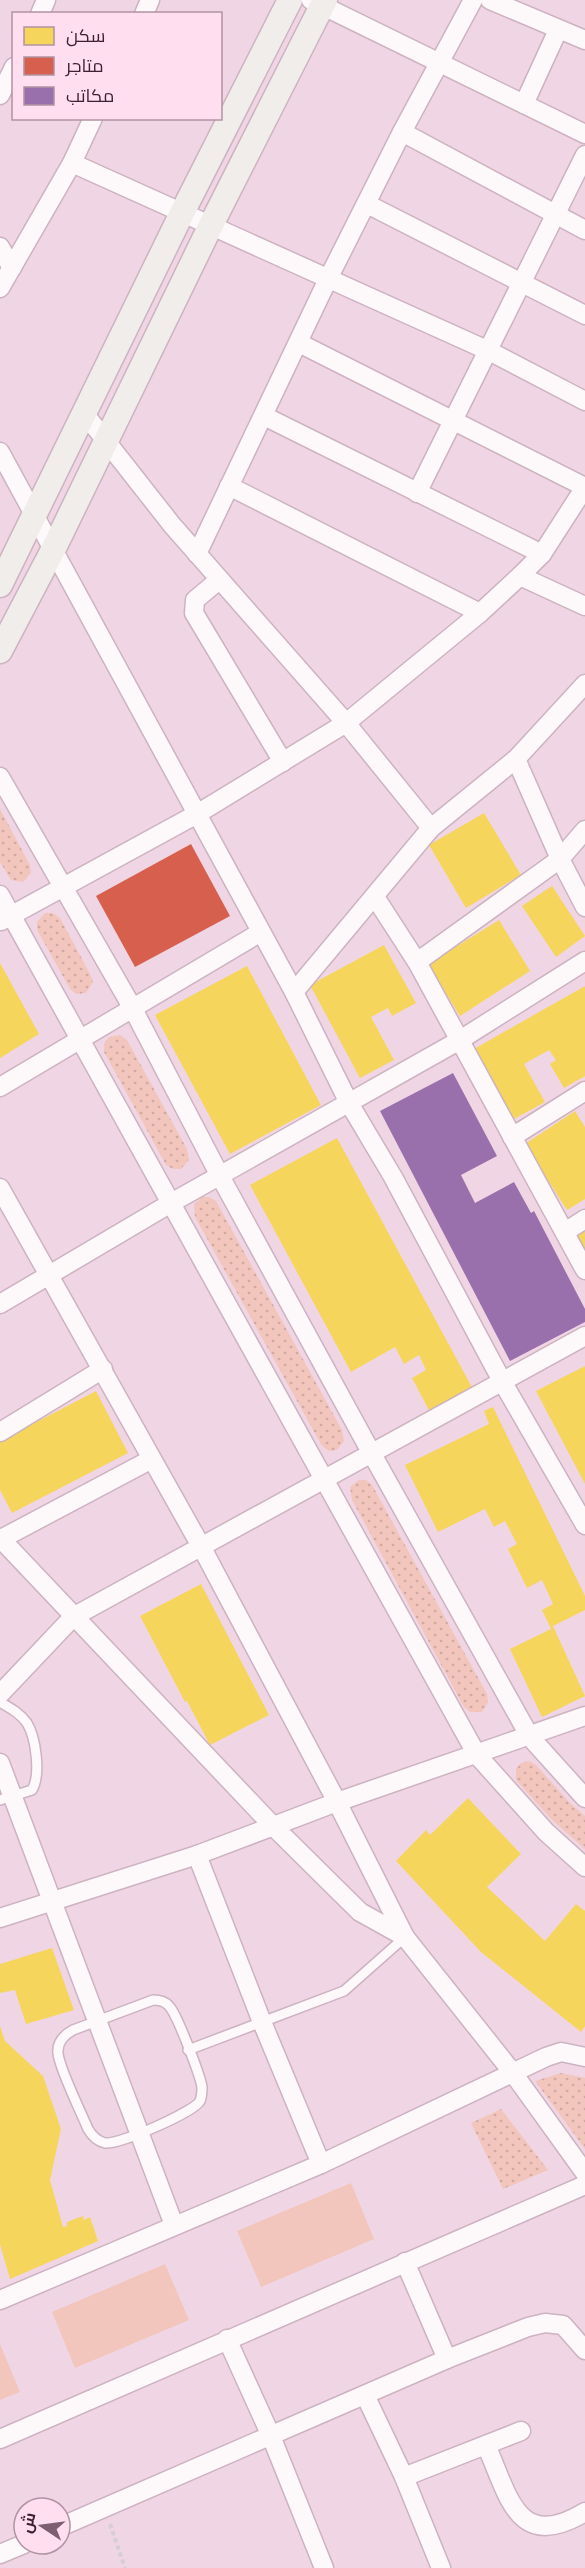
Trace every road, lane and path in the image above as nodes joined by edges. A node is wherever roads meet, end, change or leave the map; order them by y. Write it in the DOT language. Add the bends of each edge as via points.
graph roads {
  1 [pos="290,0"];
  2 [pos="473,0"];
  3 [pos="490,0"];
  4 [pos="319,2"];
  5 [pos="558,30"];
  6 [pos="585,40"];
  7 [pos="440,63"];
  8 [pos="12,71"];
  9 [pos="0,95"];
  10 [pos="524,104"];
  11 [pos="92,120"];
  12 [pos="402,132"];
  13 [pos="585,134"];
  14 [pos="585,155"];
  15 [pos="72,163"];
  16 [pos="367,204"];
  17 [pos="182,213"];
  18 [pos="556,215"];
  19 [pos="210,227"];
  20 [pos="585,230"];
  21 [pos="0,247"];
  22 [pos="12,268"];
  23 [pos="329,277"];
  24 [pos="521,284"];
  25 [pos="0,288"];
  26 [pos="585,315"];
  27 [pos="299,343"];
  28 [pos="489,351"];
  29 [pos="585,401"];
  30 [pos="84,413"];
  31 [pos="264,416"];
  32 [pos="454,422"];
  33 [pos="105,442"];
  34 [pos="0,452"];
  35 [pos="230,486"];
  36 [pos="585,487"];
  37 [pos="417,493"];
  38 [pos="34,518"];
  39 [pos="54,548"];
  40 [pos="196,554"];
  41 [pos="542,554"];
  42 [pos="520,576"];
  43 [pos="219,580"];
  44 [pos="0,585"];
  45 [pos="585,606"];
  46 [pos="480,613"];
  47 [pos="0,651"];
  48 [pos="585,684"];
  49 [pos="346,723"];
  50 [pos="516,759"];
  51 [pos="283,762"];
  52 [pos="0,777"];
  53 [pos="197,814"];
  54 [pos="431,828"];
  55 [pos="585,830"];
  56 [pos="560,859"];
  57 [pos="63,888"];
  58 [pos="0,895"];
  59 [pos="375,897"];
  60 [pos="585,907"];
  61 [pos="5,918"];
  62 [pos="261,932"];
  63 [pos="585,961"];
  64 [pos="417,962"];
  65 [pos="294,992"];
  66 [pos="132,1007"];
  67 [pos="79,1040"];
  68 [pos="460,1040"];
  69 [pos="0,1087"];
  70 [pos="585,1091"];
  71 [pos="349,1103"];
  72 [pos="512,1137"];
  73 [pos="220,1176"];
  74 [pos="0,1188"];
  75 [pos="171,1203"];
  76 [pos="585,1219"];
  77 [pos="565,1232"];
  78 [pos="585,1270"];
  79 [pos="49,1275"];
  80 [pos="0,1304"];
  81 [pos="585,1336"];
  82 [pos="102,1369"];
  83 [pos="502,1381"];
  84 [pos="0,1432"];
  85 [pos="372,1454"];
  86 [pos="150,1460"];
  87 [pos="326,1480"];
  88 [pos="585,1525"];
  89 [pos="1,1538"];
  90 [pos="202,1548"];
  91 [pos="73,1617"];
  92 [pos="0,1695"];
  93 [pos="0,1702"];
  94 [pos="585,1716"];
  95 [pos="530,1737"];
  96 [pos="477,1755"];
  97 [pos="0,1763"];
  98 [pos="585,1798"];
  99 [pos="6,1799"];
  100 [pos="337,1802"];
  101 [pos="273,1826"];
  102 [pos="197,1855"];
  103 [pos="585,1867"];
  104 [pos="51,1902"];
  105 [pos="0,1918"];
  106 [pos="405,1937"];
  107 [pos="96,2021"];
  108 [pos="262,2022"];
  109 [pos="188,2050"];
  110 [pos="585,2057"];
  111 [pos="513,2073"];
  112 [pos="139,2133"];
  113 [pos="321,2164"];
  114 [pos="585,2173"];
  115 [pos="585,2185"];
  116 [pos="174,2225"];
  117 [pos="405,2262"];
  118 [pos="2,2294"];
  119 [pos="227,2339"];
  120 [pos="585,2350"];
  121 [pos="447,2359"];
  122 [pos="365,2395"];
  123 [pos="521,2431"];
  124 [pos="271,2436"];
  125 [pos="0,2439"];
  126 [pos="486,2445"];
  127 [pos="404,2477"];
  128 [pos="104,2508"];
  129 [pos="585,2512"];
  130 [pos="72,2523"];
  131 [pos="125,2568"];
  132 [pos="324,2568"];
  133 [pos="441,2568"];
  1 -- 17 [label="street"];
  2 -- 7 [label="street"];
  3 -- 5 [label="street"];
  4 -- 7 [label="street"];
  4 -- 19 [label="street"];
  5 -- 6 [label="street"];
  5 -- 10 [label="street"];
  7 -- 10 [label="street"];
  7 -- 12 [label="street"];
  8 -- 9 [label="street"];
  10 -- 13 [label="street"];
  11 -- 15 [label="street"];
  12 -- 16 [label="street"];
  12 -- 18 [label="street"];
  14 -- 18 [label="street"];
  15 -- 17 [label="street"];
  15 -- 22 [label="street"];
  16 -- 23 [label="street"];
  16 -- 24 [label="street"];
  17 -- 19 [label="street"];
  17 -- 30 [label="street"];
  18 -- 20 [label="street"];
  18 -- 24 [label="street"];
  19 -- 23 [label="street"];
  19 -- 33 [label="street"];
  21 -- 22 [label="street"];
  22 -- 25 [label="street"];
  23 -- 27 [label="street"];
  23 -- 28 [label="street"];
  24 -- 26 [label="street"];
  24 -- 28 [label="street"];
  27 -- 31 [label="street"];
  27 -- 32 [label="street"];
  28 -- 29 [label="street"];
  28 -- 32 [label="street"];
  30 -- 33 [label="street"];
  30 -- 38 [label="street"];
  31 -- 35 [label="street"];
  31 -- 37 [label="street"];
  32 -- 36 [label="street"];
  32 -- 37 [label="street"];
  33 -- 39 [label="street"];
  33 -- 40 [label="street"];
  34 -- 38 [label="street"];
  35 -- 40 [label="street"];
  35 -- 46 [label="street"];
  36 -- 41 [label="street"];
  37 -- 41 [label="street"];
  38 -- 39 [label="street"];
  38 -- 44 [label="street"];
  39 -- 47 [label="street"];
  39 -- 53 [label="street"];
  40 -- 43 [label="street"];
  41 -- 42 [label="street"];
  42 -- 45 [label="street"];
  42 -- 46 [label="street"];
  43 -- 49 [label="street"];
  43 -- 51 [label="street" via="195,600 194,613"];
  46 -- 49 [label="street"];
  48 -- 50 [label="street"];
  49 -- 51 [label="street"];
  49 -- 54 [label="street"];
  50 -- 54 [label="street"];
  50 -- 56 [label="street"];
  51 -- 53 [label="street"];
  52 -- 57 [label="street"];
  53 -- 57 [label="street"];
  53 -- 62 [label="street"];
  54 -- 59 [label="street"];
  55 -- 56 [label="street"];
  56 -- 60 [label="street"];
  56 -- 64 [label="street"];
  57 -- 61 [label="street"];
  57 -- 66 [label="street"];
  58 -- 61 [label="street"];
  59 -- 64 [label="street"];
  59 -- 65 [label="street"];
  61 -- 67 [label="street"];
  62 -- 65 [label="street"];
  62 -- 66 [label="street"];
  63 -- 68 [label="street"];
  64 -- 68 [label="street"];
  65 -- 71 [label="street"];
  66 -- 67 [label="street"];
  66 -- 73 [label="street"];
  67 -- 69 [label="street"];
  67 -- 75 [label="street"];
  68 -- 71 [label="street"];
  68 -- 72 [label="street"];
  70 -- 72 [label="street"];
  71 -- 73 [label="street"];
  71 -- 83 [label="street"];
  72 -- 77 [label="street"];
  73 -- 75 [label="street"];
  73 -- 85 [label="street"];
  74 -- 79 [label="street"];
  75 -- 79 [label="street"];
  75 -- 87 [label="street"];
  76 -- 77 [label="street"];
  77 -- 78 [label="street"];
  79 -- 80 [label="street"];
  79 -- 82 [label="street"];
  81 -- 83 [label="street"];
  82 -- 84 [label="street"];
  82 -- 86 [label="street"];
  83 -- 85 [label="street"];
  83 -- 88 [label="street"];
  85 -- 87 [label="street"];
  85 -- 95 [label="street"];
  86 -- 89 [label="street"];
  86 -- 90 [label="street"];
  87 -- 90 [label="street"];
  87 -- 96 [label="street"];
  89 -- 91 [label="street"];
  90 -- 91 [label="street"];
  90 -- 100 [label="street"];
  91 -- 92 [label="street"];
  91 -- 101 [label="street"];
  93 -- 99 [label="lane" via="28,1724 36,1755 32,1790"];
  94 -- 95 [label="street"];
  95 -- 96 [label="street"];
  95 -- 98 [label="street"];
  96 -- 100 [label="street"];
  96 -- 103 [label="street" via="546,1832"];
  97 -- 99 [label="street"];
  99 -- 104 [label="street"];
  100 -- 101 [label="street"];
  100 -- 106 [label="street"];
  101 -- 102 [label="street"];
  101 -- 106 [label="street" via="360,1912"];
  102 -- 104 [label="street"];
  102 -- 108 [label="street"];
  104 -- 105 [label="street"];
  104 -- 107 [label="street"];
  106 -- 108 [label="lane" via="344,1991"];
  106 -- 111 [label="street"];
  107 -- 109 [label="lane" via="146,2001 160,2000 171,2008"];
  107 -- 112 [label="street"];
  107 -- 112 [label="lane" via="66,2033 59,2045 60,2059 91,2135 111,2143"];
  108 -- 109 [label="lane"];
  108 -- 113 [label="street"];
  109 -- 112 [label="lane" via="201,2083 199,2102 190,2111"];
  110 -- 111 [label="street" via="561,2052"];
  111 -- 113 [label="street"];
  111 -- 114 [label="street"];
  112 -- 116 [label="street"];
  113 -- 116 [label="street"];
  115 -- 117 [label="street"];
  116 -- 118 [label="street"];
  117 -- 119 [label="street"];
  117 -- 121 [label="street"];
  119 -- 124 [label="street"];
  119 -- 125 [label="street"];
  120 -- 121 [label="street" via="563,2325 545,2322"];
  121 -- 122 [label="street"];
  122 -- 124 [label="street"];
  122 -- 127 [label="street"];
  123 -- 126 [label="street"];
  124 -- 128 [label="street"];
  124 -- 132 [label="street"];
  126 -- 127 [label="street"];
  126 -- 129 [label="street" via="514,2506 528,2522 551,2527"];
  127 -- 133 [label="street"];
  128 -- 130 [label="street"];
  128 -- 131 [label="path"];
}
